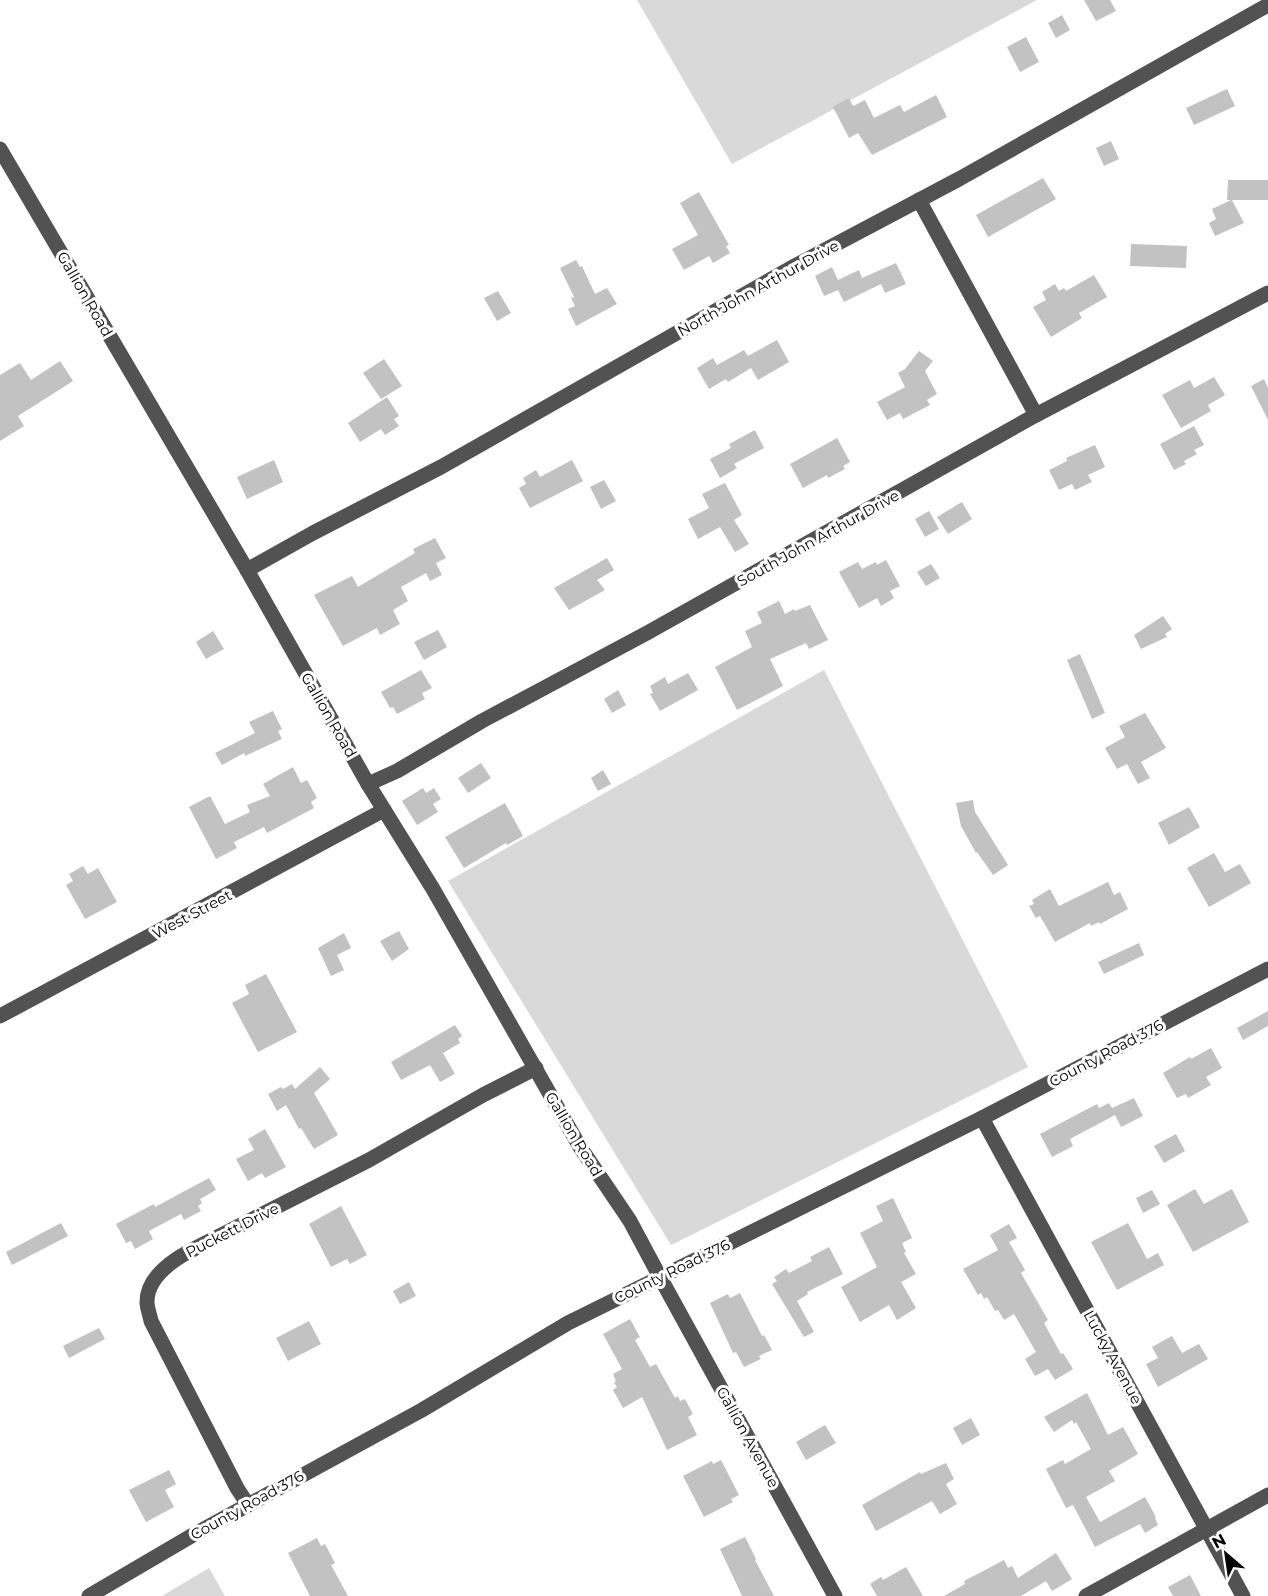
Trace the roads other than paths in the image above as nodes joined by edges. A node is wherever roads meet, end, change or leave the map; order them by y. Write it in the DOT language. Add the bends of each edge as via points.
graph roads {
  1 [pos="1268,5"];
  2 [pos="0,148"];
  3 [pos="919,200"];
  4 [pos="1268,293"];
  5 [pos="1036,415"];
  6 [pos="247,570"];
  7 [pos="368,784"];
  8 [pos="384,810"];
  9 [pos="1268,969"];
  10 [pos="0,1016"];
  11 [pos="536,1068"];
  12 [pos="981,1118"];
  13 [pos="661,1279"];
  14 [pos="1268,1495"];
  15 [pos="248,1505"];
  16 [pos="1207,1529"];
  17 [pos="89,1596"];
  18 [pos="835,1596"];
  19 [pos="1086,1596"];
  20 [pos="1243,1596"];
  1 -- 3 [label="street, North John Arthur Drive"];
  2 -- 6 [label="street, Gallion Road"];
  3 -- 5 [label="street"];
  3 -- 6 [label="street, North John Arthur Drive"];
  4 -- 5 [label="street, South John Arthur Drive"];
  5 -- 7 [label="street, South John Arthur Drive" via="637,639"];
  6 -- 7 [label="street, Gallion Road"];
  7 -- 8 [label="street, Gallion Road"];
  8 -- 10 [label="street, West Street"];
  8 -- 11 [label="street, Gallion Road"];
  9 -- 12 [label="street, County Road 376"];
  11 -- 13 [label="street, Gallion Road"];
  11 -- 15 [label="street, Puckett Drive" via="369,1160 188,1252 154,1280 147,1301 151,1321"];
  12 -- 13 [label="street, County Road 376"];
  12 -- 16 [label="street, Lucky Avenue"];
  13 -- 15 [label="street, County Road 376" via="568,1323 422,1410"];
  13 -- 18 [label="street, Gallion Avenue"];
  14 -- 16 [label="street"];
  15 -- 17 [label="street, County Road 376"];
  16 -- 19 [label="street"];
  16 -- 20 [label="street, Lucky Avenue"];
}
